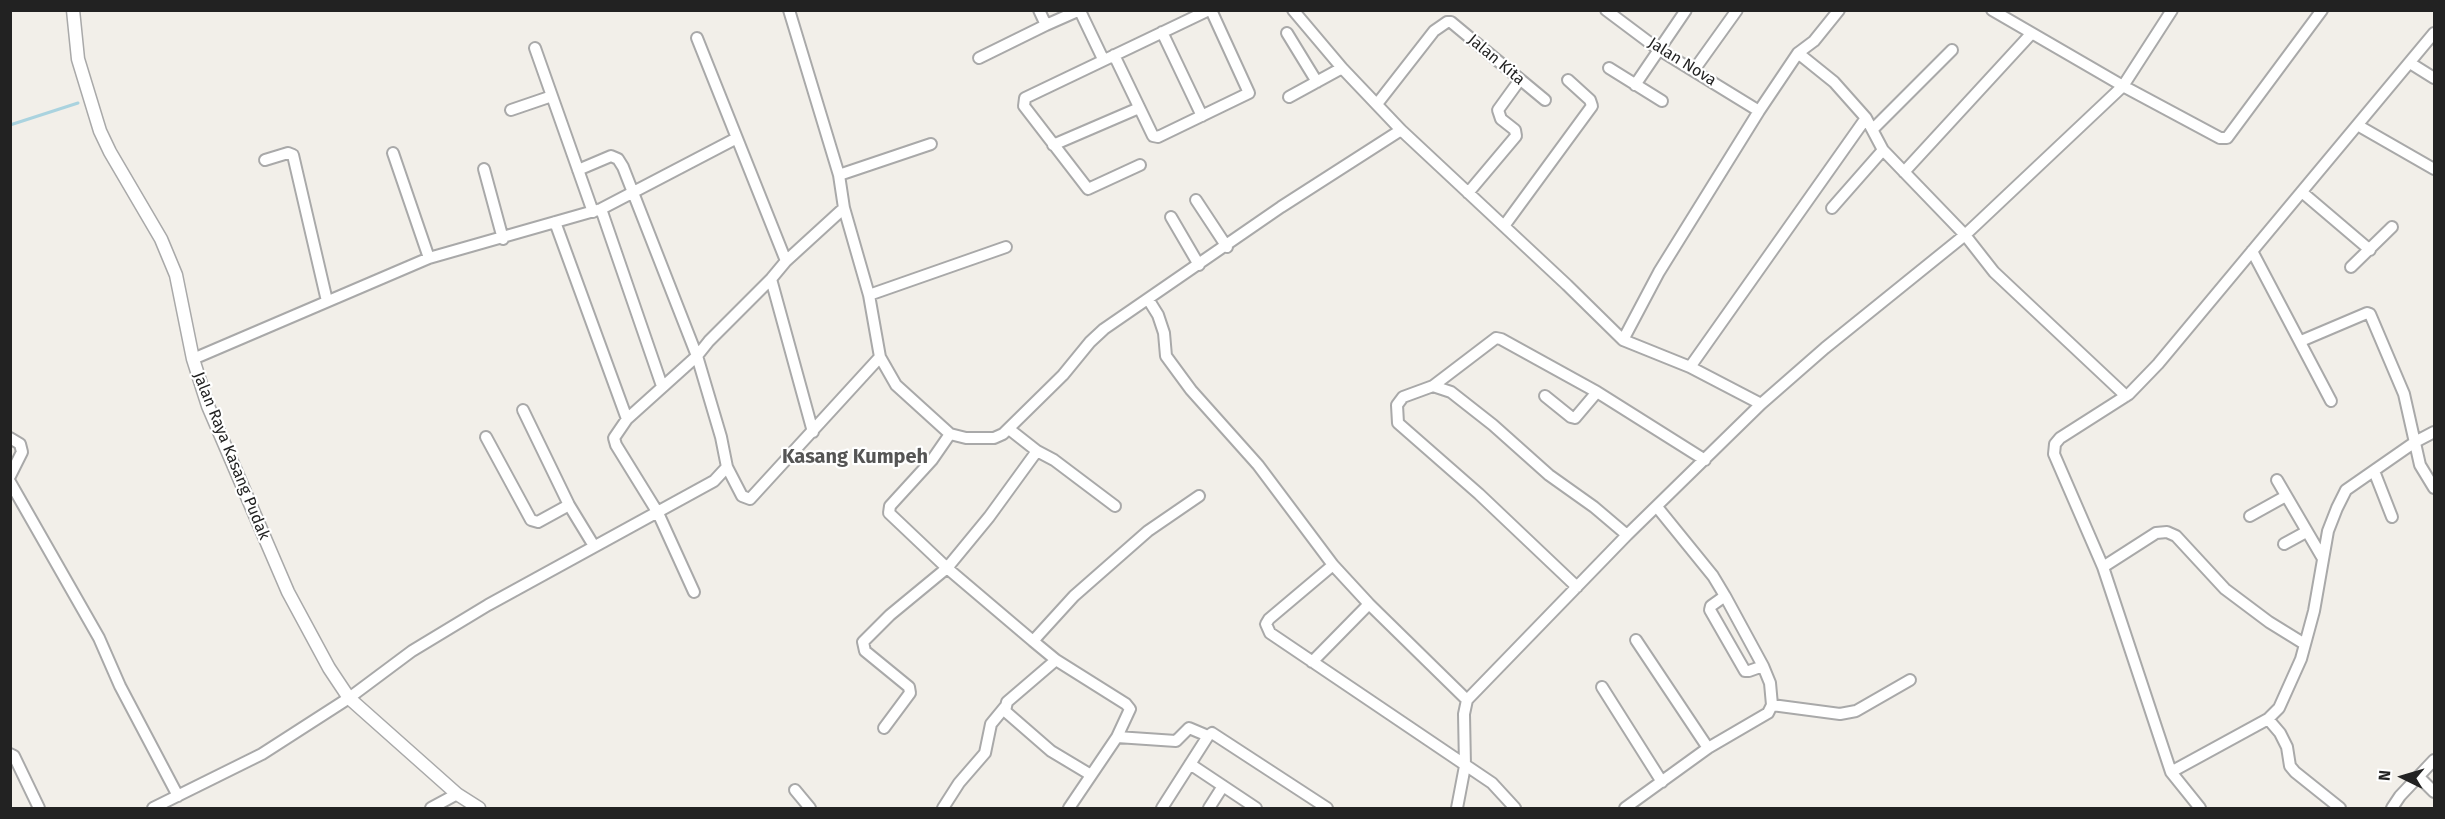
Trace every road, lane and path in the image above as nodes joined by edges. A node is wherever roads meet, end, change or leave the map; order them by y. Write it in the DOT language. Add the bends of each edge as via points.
graph roads {
  1 [pos="74,10"];
  2 [pos="789,10"];
  3 [pos="1039,10"];
  4 [pos="1210,10"];
  5 [pos="1293,10"];
  6 [pos="1606,10"];
  7 [pos="1686,10"];
  8 [pos="1737,10"];
  9 [pos="1839,10"];
  10 [pos="1992,10"];
  11 [pos="2172,10"];
  12 [pos="2322,10"];
  13 [pos="1080,11"];
  14 [pos="2011,15"];
  15 [pos="1046,25"];
  16 [pos="1162,32"];
  17 [pos="1287,33"];
  18 [pos="2434,33"];
  19 [pos="2031,34"];
  20 [pos="696,38"];
  21 [pos="535,48"];
  22 [pos="1658,49"];
  23 [pos="1952,50"];
  24 [pos="1798,53"];
  25 [pos="1108,57"];
  26 [pos="979,58"];
  27 [pos="2410,63"];
  28 [pos="1342,68"];
  29 [pos="1609,68"];
  30 [pos="1694,70"];
  31 [pos="2434,78"];
  32 [pos="1568,80"];
  33 [pos="1519,81"];
  34 [pos="1317,82"];
  35 [pos="1635,85"];
  36 [pos="2123,86"];
  37 [pos="552,96"];
  38 [pos="1288,97"];
  39 [pos="1545,100"];
  40 [pos="1662,101"];
  41 [pos="1377,104"];
  42 [pos="1139,108"];
  43 [pos="512,110"];
  44 [pos="1759,111"];
  45 [pos="1202,116"];
  46 [pos="1866,118"];
  47 [pos="2359,126"];
  48 [pos="1874,129"];
  49 [pos="1401,130"];
  50 [pos="735,139"];
  51 [pos="931,144"];
  52 [pos="1053,145"];
  53 [pos="1883,150"];
  54 [pos="393,153"];
  55 [pos="265,160"];
  56 [pos="1140,165"];
  57 [pos="484,169"];
  58 [pos="2434,169"];
  59 [pos="578,170"];
  60 [pos="1904,172"];
  61 [pos="838,175"];
  62 [pos="633,193"];
  63 [pos="1468,193"];
  64 [pos="2303,193"];
  65 [pos="1196,200"];
  66 [pos="844,208"];
  67 [pos="1832,208"];
  68 [pos="597,211"];
  69 [pos="1171,216"];
  70 [pos="555,222"];
  71 [pos="1504,226"];
  72 [pos="2392,227"];
  73 [pos="1965,235"];
  74 [pos="504,239"];
  75 [pos="1006,247"];
  76 [pos="1227,247"];
  77 [pos="2370,250"];
  78 [pos="2252,251"];
  79 [pos="429,258"];
  80 [pos="786,261"];
  81 [pos="1199,265"];
  82 [pos="2351,267"];
  83 [pos="771,279"];
  84 [pos="869,295"];
  85 [pos="1148,299"];
  86 [pos="327,301"];
  87 [pos="1623,340"];
  88 [pos="2301,341"];
  89 [pos="697,356"];
  90 [pos="880,357"];
  91 [pos="193,359"];
  92 [pos="1690,367"];
  93 [pos="662,386"];
  94 [pos="1433,386"];
  95 [pos="1597,392"];
  96 [pos="1545,396"];
  97 [pos="2126,396"];
  98 [pos="2331,401"];
  99 [pos="1761,404"];
  100 [pos="523,410"];
  101 [pos="627,419"];
  102 [pos="1009,429"];
  103 [pos="813,432"];
  104 [pos="2434,432"];
  105 [pos="950,434"];
  106 [pos="486,437"];
  107 [pos="10,438"];
  108 [pos="2415,442"];
  109 [pos="1038,451"];
  110 [pos="1705,460"];
  111 [pos="727,467"];
  112 [pos="2374,471"];
  113 [pos="10,476"];
  114 [pos="2277,480"];
  115 [pos="10,482"];
  116 [pos="2434,488"];
  117 [pos="1199,496"];
  118 [pos="2286,496"];
  119 [pos="569,505"];
  120 [pos="1115,506"];
  121 [pos="1657,507"];
  122 [pos="658,513"];
  123 [pos="2250,516"];
  124 [pos="2392,517"];
  125 [pos="2306,532"];
  126 [pos="1627,535"];
  127 [pos="2284,544"];
  128 [pos="594,546"];
  129 [pos="2322,557"];
  130 [pos="1333,565"];
  131 [pos="2103,567"];
  132 [pos="947,568"];
  133 [pos="1577,587"];
  134 [pos="694,592"];
  135 [pos="1725,596"];
  136 [pos="1369,604"];
  137 [pos="1636,640"];
  138 [pos="1034,641"];
  139 [pos="2303,643"];
  140 [pos="1056,660"];
  141 [pos="1312,662"];
  142 [pos="1762,666"];
  143 [pos="1910,680"];
  144 [pos="1602,687"];
  145 [pos="349,698"];
  146 [pos="1467,699"];
  147 [pos="1772,705"];
  148 [pos="1005,707"];
  149 [pos="2268,720"];
  150 [pos="884,728"];
  151 [pos="1208,736"];
  152 [pos="1117,737"];
  153 [pos="1708,748"];
  154 [pos="10,754"];
  155 [pos="2434,760"];
  156 [pos="1190,764"];
  157 [pos="1466,766"];
  158 [pos="2171,772"];
  159 [pos="1091,775"];
  160 [pos="2419,777"];
  161 [pos="1662,782"];
  162 [pos="1223,786"];
  163 [pos="795,790"];
  164 [pos="2434,792"];
  165 [pos="457,794"];
  166 [pos="178,796"];
  167 [pos="39,808"];
  168 [pos="153,808"];
  169 [pos="431,808"];
  170 [pos="479,808"];
  171 [pos="810,808"];
  172 [pos="943,808"];
  173 [pos="1069,808"];
  174 [pos="1162,808"];
  175 [pos="1209,808"];
  176 [pos="1256,808"];
  177 [pos="1327,808"];
  178 [pos="1457,808"];
  179 [pos="1515,808"];
  180 [pos="1625,808"];
  181 [pos="2200,808"];
  182 [pos="2340,808"];
  183 [pos="2392,808"];
  1 -- 91 [label="street, Jalan Raya Kasang Pudak" via="78,58 100,131 161,239 176,275"];
  2 -- 61 [label="street"];
  3 -- 15 [label="street"];
  4 -- 16 [label="street"];
  4 -- 45 [label="street" via="1249,93"];
  5 -- 28 [label="street"];
  6 -- 22 [label="street, Jalan Nova"];
  7 -- 22 [label="street"];
  8 -- 30 [label="street"];
  9 -- 24 [label="street" via="1814,41"];
  10 -- 14 [label="street"];
  11 -- 36 [label="street"];
  12 -- 36 [label="street" via="2227,138 2220,138"];
  13 -- 15 [label="street"];
  13 -- 25 [label="street"];
  14 -- 19 [label="street"];
  15 -- 26 [label="street"];
  16 -- 25 [label="street"];
  16 -- 45 [label="street"];
  17 -- 34 [label="street"];
  18 -- 27 [label="street"];
  19 -- 36 [label="street"];
  19 -- 60 [label="street"];
  20 -- 50 [label="street"];
  21 -- 37 [label="street"];
  22 -- 30 [label="street, Jalan Nova"];
  22 -- 35 [label="street"];
  23 -- 48 [label="street"];
  24 -- 44 [label="street"];
  24 -- 46 [label="street" via="1834,82"];
  25 -- 42 [label="street"];
  25 -- 52 [label="street" via="1024,98 1024,106"];
  27 -- 31 [label="street"];
  27 -- 47 [label="street"];
  28 -- 34 [label="street"];
  28 -- 41 [label="street"];
  29 -- 35 [label="street"];
  30 -- 44 [label="street, Jalan Nova"];
  32 -- 71 [label="street" via="1592,106"];
  33 -- 39 [label="street, Jalan Kita"];
  33 -- 41 [label="street, Jalan Kita" via="1447,22 1434,32"];
  33 -- 63 [label="street" via="1498,110 1516,136"];
  34 -- 38 [label="street"];
  35 -- 40 [label="street"];
  36 -- 73 [label="street"];
  37 -- 43 [label="street"];
  37 -- 59 [label="street"];
  41 -- 49 [label="street"];
  42 -- 45 [label="street" via="1155,138"];
  42 -- 52 [label="street"];
  44 -- 87 [label="street" via="1659,272"];
  46 -- 48 [label="street"];
  46 -- 92 [label="street"];
  47 -- 58 [label="street"];
  47 -- 64 [label="street"];
  48 -- 53 [label="street"];
  49 -- 63 [label="street"];
  49 -- 76 [label="street" via="1281,207"];
  50 -- 62 [label="street"];
  50 -- 80 [label="street"];
  51 -- 61 [label="street"];
  52 -- 56 [label="street" via="1088,189"];
  53 -- 60 [label="street"];
  53 -- 67 [label="street"];
  54 -- 79 [label="street"];
  55 -- 86 [label="street" via="293,155"];
  57 -- 74 [label="street"];
  59 -- 62 [label="street" via="611,156 618,159"];
  59 -- 68 [label="street"];
  60 -- 73 [label="street"];
  61 -- 66 [label="street"];
  62 -- 68 [label="street"];
  62 -- 89 [label="street"];
  63 -- 71 [label="street"];
  64 -- 77 [label="street"];
  64 -- 78 [label="street"];
  65 -- 76 [label="street"];
  66 -- 80 [label="street"];
  66 -- 84 [label="street"];
  68 -- 70 [label="street"];
  68 -- 93 [label="street"];
  69 -- 81 [label="street"];
  70 -- 74 [label="street"];
  70 -- 101 [label="street"];
  71 -- 87 [label="street"];
  72 -- 77 [label="street"];
  73 -- 97 [label="street" via="1994,272"];
  73 -- 99 [label="street"];
  74 -- 79 [label="street"];
  75 -- 84 [label="street"];
  76 -- 81 [label="street"];
  77 -- 82 [label="street"];
  78 -- 88 [label="street"];
  78 -- 97 [label="street" via="2158,364"];
  79 -- 86 [label="street"];
  80 -- 83 [label="street"];
  81 -- 85 [label="street"];
  83 -- 89 [label="street"];
  83 -- 103 [label="street"];
  84 -- 90 [label="street"];
  85 -- 102 [label="street" via="1090,342"];
  85 -- 130 [label="street" via="1158,315 1170,362 1258,465"];
  86 -- 91 [label="street"];
  87 -- 92 [label="street"];
  88 -- 98 [label="street"];
  88 -- 108 [label="street" via="2370,314 2404,394"];
  89 -- 93 [label="street"];
  89 -- 111 [label="street"];
  90 -- 103 [label="street"];
  90 -- 105 [label="street" via="896,385"];
  91 -- 145 [label="street, Jalan Raya Kasang Pudak" via="208,406 288,592"];
  92 -- 99 [label="street"];
  93 -- 101 [label="street"];
  94 -- 95 [label="street" via="1501,339"];
  94 -- 126 [label="street" via="1451,392"];
  94 -- 133 [label="street" via="1403,398 1397,405 1398,423"];
  95 -- 96 [label="street" via="1575,418"];
  95 -- 110 [label="street"];
  97 -- 131 [label="street" via="2055,444 2054,454"];
  99 -- 110 [label="street"];
  100 -- 119 [label="street"];
  101 -- 122 [label="street" via="614,438 616,445"];
  102 -- 105 [label="street" via="994,438"];
  102 -- 109 [label="street"];
  103 -- 111 [label="street" via="750,499 742,496"];
  104 -- 108 [label="street"];
  105 -- 132 [label="street" via="890,506 889,513"];
  106 -- 119 [label="street" via="531,520 538,522"];
  107 -- 113 [label="street" via="20,444 22,452"];
  108 -- 112 [label="street"];
  108 -- 116 [label="street" via="2421,465"];
  109 -- 120 [label="street"];
  109 -- 132 [label="street"];
  110 -- 121 [label="street"];
  111 -- 122 [label="street" via="714,481"];
  112 -- 124 [label="street"];
  112 -- 129 [label="street" via="2346,490"];
  114 -- 118 [label="street"];
  115 -- 166 [label="street" via="99,638"];
  117 -- 138 [label="street" via="1148,531 1082,589"];
  118 -- 123 [label="street"];
  118 -- 125 [label="street"];
  119 -- 128 [label="street"];
  121 -- 126 [label="street"];
  121 -- 135 [label="street"];
  122 -- 128 [label="street"];
  122 -- 134 [label="street"];
  125 -- 127 [label="street"];
  125 -- 129 [label="street"];
  126 -- 133 [label="street"];
  128 -- 145 [label="street" via="412,651"];
  129 -- 139 [label="street" via="2314,611"];
  130 -- 136 [label="street"];
  130 -- 141 [label="street" via="1266,624 1270,633"];
  131 -- 139 [label="street" via="2156,533 2168,532 2226,589"];
  131 -- 158 [label="street"];
  132 -- 138 [label="street"];
  132 -- 150 [label="street" via="863,642 865,651 909,687 910,693"];
  133 -- 146 [label="street"];
  135 -- 142 [label="street"];
  135 -- 142 [label="street" via="1710,610 1745,671"];
  136 -- 141 [label="street"];
  136 -- 146 [label="street"];
  137 -- 153 [label="street"];
  138 -- 140 [label="street"];
  139 -- 149 [label="street" via="2292,683"];
  140 -- 148 [label="street"];
  140 -- 152 [label="street" via="1130,709"];
  141 -- 157 [label="street"];
  142 -- 147 [label="street" via="1770,683"];
  143 -- 147 [label="street" via="1856,711 1840,714"];
  144 -- 161 [label="street"];
  145 -- 165 [label="street, Jalan Raya Kasang Pudak"];
  145 -- 166 [label="street" via="262,754"];
  146 -- 157 [label="street"];
  147 -- 153 [label="street" via="1768,713"];
  148 -- 159 [label="street" via="1051,751"];
  148 -- 172 [label="street" via="991,724 985,753"];
  149 -- 158 [label="street"];
  149 -- 182 [label="street" via="2287,747 2290,766"];
  151 -- 152 [label="street" via="1190,728 1176,741"];
  151 -- 156 [label="street"];
  151 -- 177 [label="street" via="1213,734"];
  152 -- 159 [label="street"];
  153 -- 161 [label="street"];
  154 -- 167 [label="street"];
  155 -- 160 [label="street"];
  156 -- 162 [label="street"];
  156 -- 174 [label="street"];
  157 -- 178 [label="street"];
  157 -- 179 [label="street" via="1492,783"];
  158 -- 181 [label="street"];
  159 -- 173 [label="street"];
  160 -- 164 [label="street"];
  160 -- 183 [label="street"];
  161 -- 180 [label="street"];
  162 -- 175 [label="street"];
  162 -- 176 [label="street"];
  163 -- 171 [label="street"];
  165 -- 169 [label="street"];
  165 -- 170 [label="street, Jalan Raya Kasang Pudak"];
  166 -- 168 [label="street"];
}
